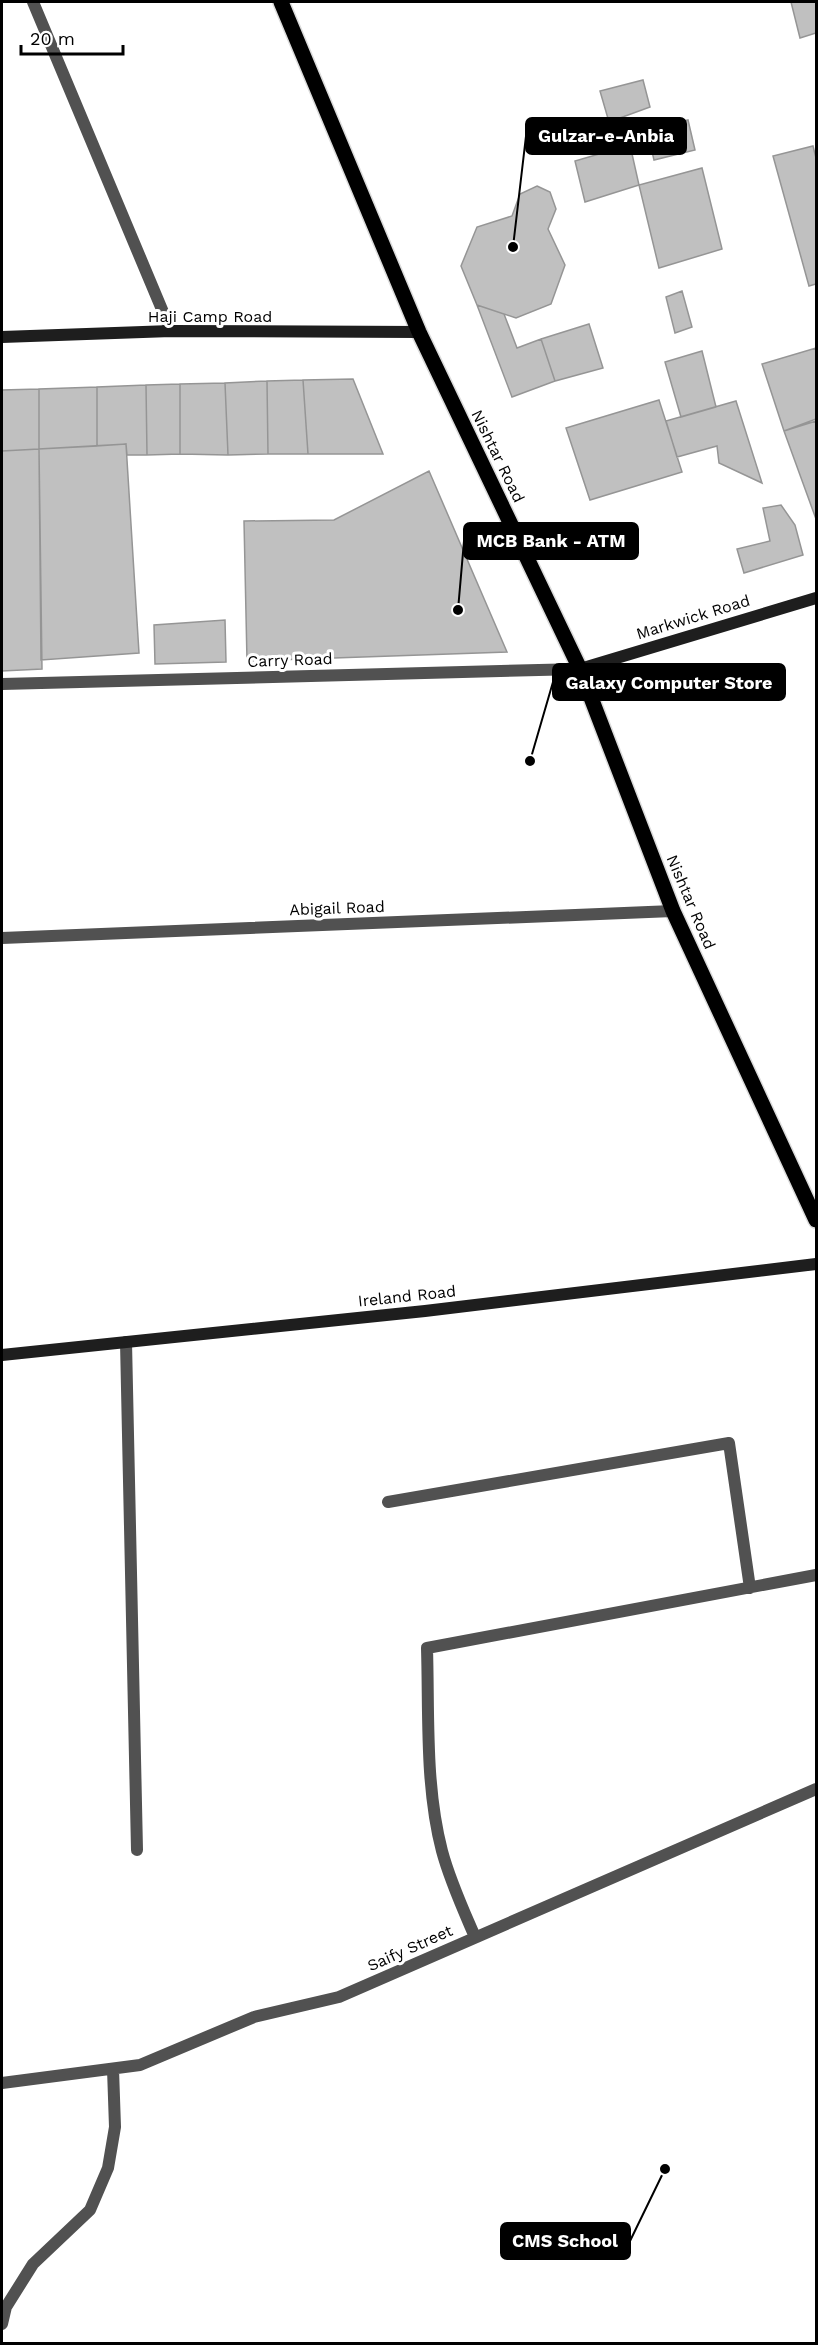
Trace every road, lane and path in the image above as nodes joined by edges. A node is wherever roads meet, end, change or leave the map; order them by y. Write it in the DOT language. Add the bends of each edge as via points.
graph roads {
  1 [pos="33,2"];
  2 [pos="281,2"];
  3 [pos="171,332"];
  4 [pos="419,332"];
  5 [pos="2,337"];
  6 [pos="816,598"];
  7 [pos="580,669"];
  8 [pos="2,684"];
  9 [pos="673,911"];
  10 [pos="2,938"];
  11 [pos="816,1220"];
  12 [pos="816,1264"];
  13 [pos="126,1342"];
  14 [pos="2,1355"];
  15 [pos="388,1502"];
  16 [pos="816,1575"];
  17 [pos="750,1588"];
  18 [pos="816,1789"];
  19 [pos="137,1850"];
  20 [pos="475,1937"];
  21 [pos="113,2069"];
  22 [pos="2,2083"];
  23 [pos="2,2324"];
  1 -- 3 [label="street"];
  2 -- 4 [label="main road, Nishtar Road"];
  3 -- 4 [label="street, Haji Camp Road"];
  3 -- 5 [label="street, Haji Camp Road"];
  4 -- 7 [label="main road, Nishtar Road"];
  6 -- 7 [label="street, Markwick Road"];
  7 -- 8 [label="street, Carry Road"];
  7 -- 9 [label="main road, Nishtar Road"];
  9 -- 10 [label="street, Abigail Road"];
  9 -- 11 [label="main road, Nishtar Road"];
  12 -- 13 [label="street, Ireland Road"];
  13 -- 14 [label="street, Ireland Road"];
  13 -- 19 [label="street"];
  15 -- 17 [label="street" via="729,1443"];
  16 -- 17 [label="street"];
  17 -- 20 [label="street" via="427,1648 432,1795 442,1851"];
  18 -- 20 [label="street, Saify Street"];
  20 -- 21 [label="street, Saify Street" via="339,1997 254,2016 140,2066"];
  21 -- 22 [label="street, Saify Street"];
  21 -- 23 [label="street" via="115,2127 108,2168 90,2210 33,2264 6,2307"];
}
